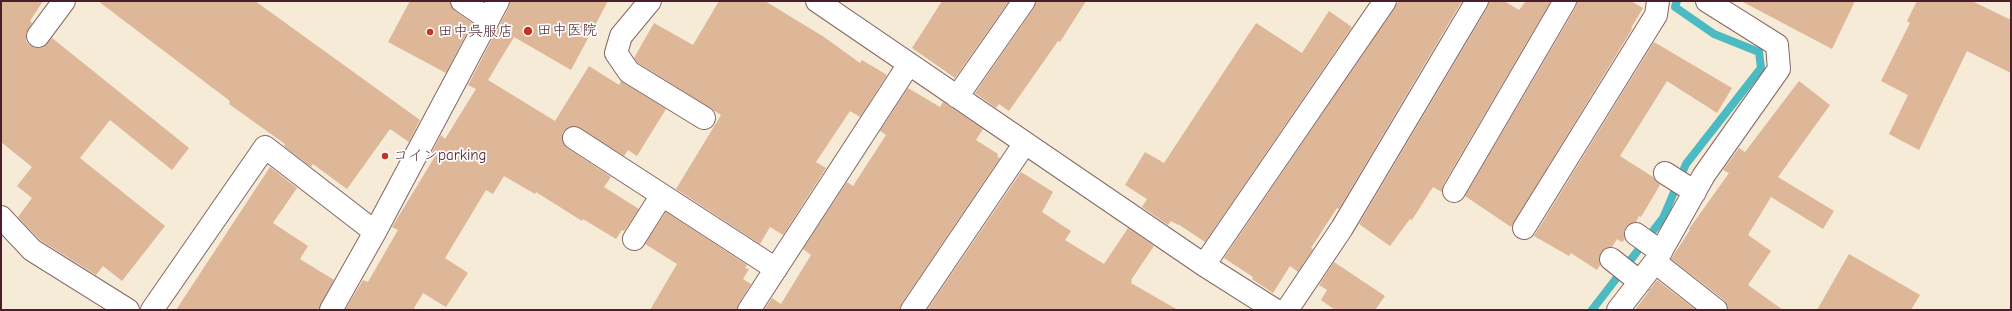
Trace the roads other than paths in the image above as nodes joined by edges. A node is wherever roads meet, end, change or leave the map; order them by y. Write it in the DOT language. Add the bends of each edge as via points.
graph roads {
  1 [pos="64,1"];
  2 [pos="462,1"];
  3 [pos="650,1"];
  4 [pos="1024,1"];
  5 [pos="1384,1"];
  6 [pos="1477,1"];
  7 [pos="1565,1"];
  8 [pos="1658,1"];
  9 [pos="1707,1"];
  10 [pos="822,2"];
  11 [pos="493,10"];
  12 [pos="38,36"];
  13 [pos="909,64"];
  14 [pos="957,97"];
  15 [pos="704,118"];
  16 [pos="574,138"];
  17 [pos="1025,143"];
  18 [pos="1665,173"];
  19 [pos="1454,191"];
  20 [pos="1695,192"];
  21 [pos="662,195"];
  22 [pos="1,217"];
  23 [pos="1524,228"];
  24 [pos="375,232"];
  25 [pos="1636,234"];
  26 [pos="634,239"];
  27 [pos="1658,257"];
  28 [pos="1611,259"];
  29 [pos="1204,265"];
  30 [pos="776,269"];
  31 [pos="1640,282"];
  32 [pos="128,310"];
  33 [pos="152,310"];
  34 [pos="331,310"];
  35 [pos="749,310"];
  36 [pos="912,310"];
  37 [pos="1275,310"];
  38 [pos="1287,310"];
  39 [pos="1618,310"];
  40 [pos="1716,310"];
  1 -- 12 [label="street"];
  2 -- 11 [label="street"];
  3 -- 15 [label="street" via="621,36 616,53 629,72"];
  4 -- 14 [label="street"];
  5 -- 29 [label="street"];
  6 -- 38 [label="street" via="1342,228"];
  7 -- 19 [label="street"];
  8 -- 23 [label="street" via="1656,15"];
  9 -- 20 [label="street" via="1777,45 1779,69 1704,175"];
  10 -- 13 [label="street"];
  11 -- 24 [label="street"];
  13 -- 14 [label="street"];
  13 -- 30 [label="street"];
  14 -- 17 [label="street"];
  16 -- 21 [label="street"];
  17 -- 29 [label="street"];
  17 -- 36 [label="street"];
  18 -- 20 [label="street"];
  20 -- 27 [label="street"];
  21 -- 26 [label="street"];
  21 -- 30 [label="street"];
  22 -- 32 [label="street" via="32,250"];
  24 -- 33 [label="street" via="265,147"];
  24 -- 34 [label="street"];
  25 -- 27 [label="street"];
  27 -- 31 [label="street"];
  27 -- 40 [label="street"];
  28 -- 31 [label="street"];
  29 -- 37 [label="street"];
  30 -- 35 [label="street"];
  31 -- 39 [label="street"];
}
